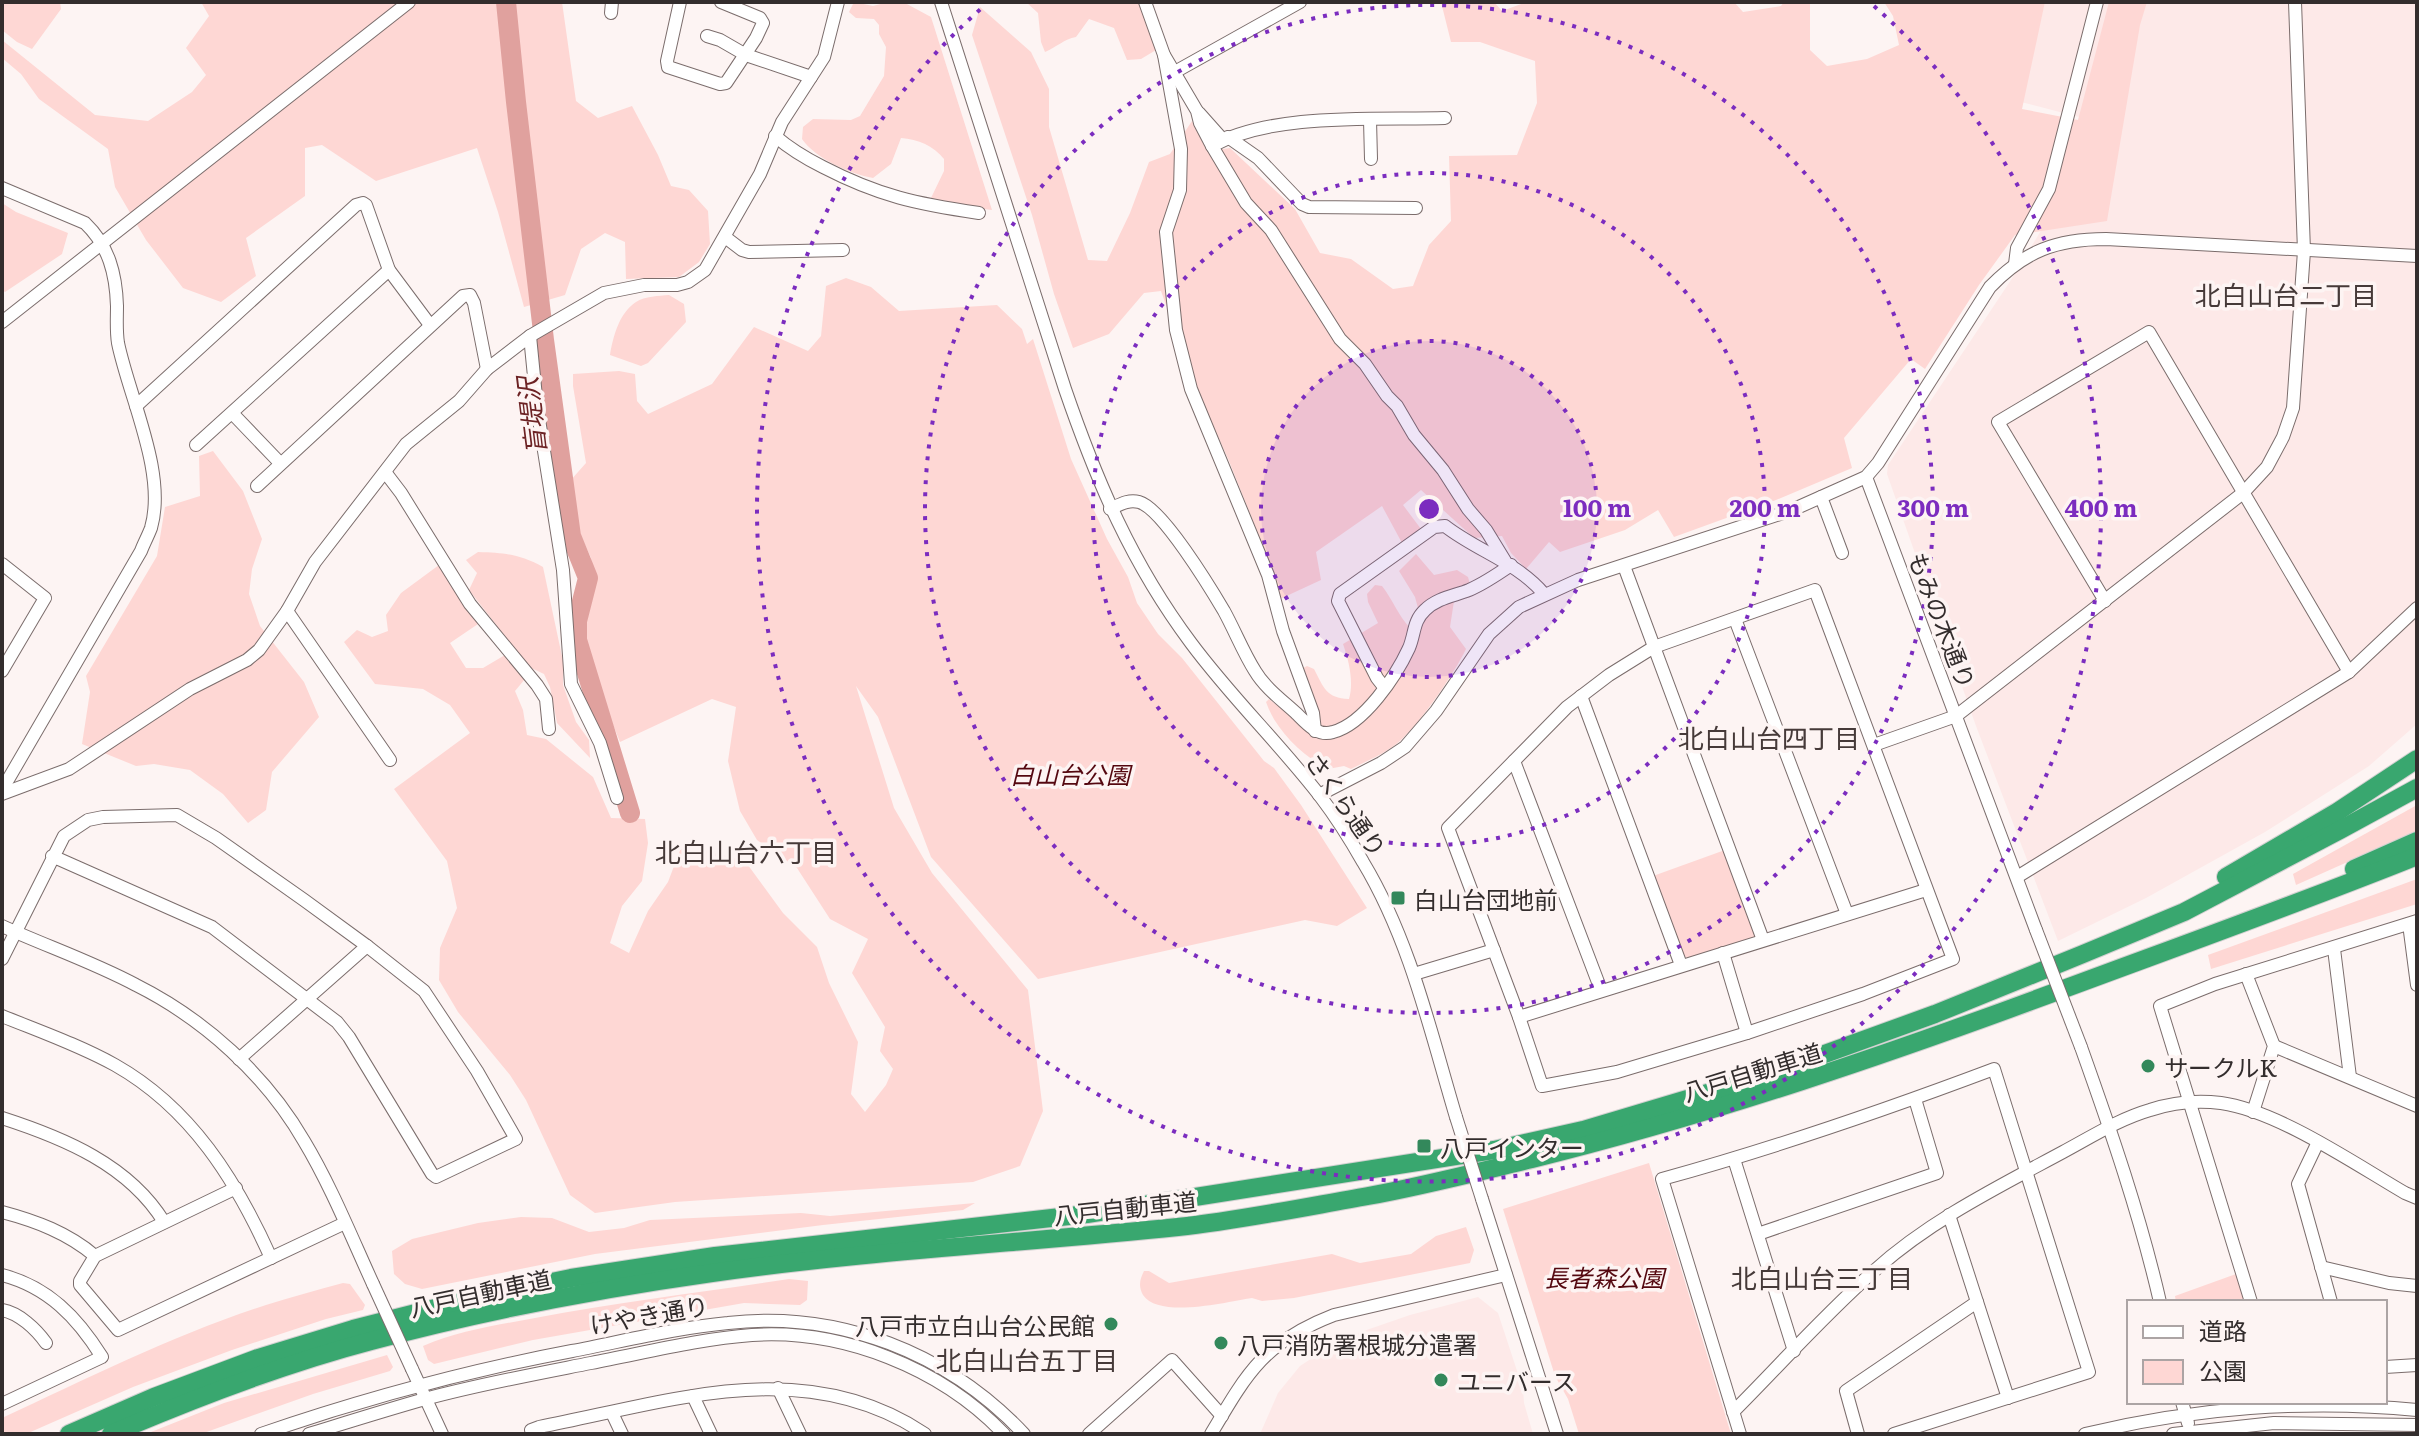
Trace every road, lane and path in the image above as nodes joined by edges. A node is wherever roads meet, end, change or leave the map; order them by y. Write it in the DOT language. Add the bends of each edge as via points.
graph roads {
  1 [pos="409,2"];
  2 [pos="680,2"];
  3 [pos="721,2"];
  4 [pos="838,2"];
  5 [pos="941,2"];
  6 [pos="1145,2"];
  7 [pos="1300,2"];
  8 [pos="2097,2"];
  9 [pos="2295,2"];
  10 [pos="707,36"];
  11 [pos="746,55"];
  12 [pos="1164,55"];
  13 [pos="1173,73"];
  14 [pos="811,77"];
  15 [pos="1445,118"];
  16 [pos="1370,120"];
  17 [pos="775,136"];
  18 [pos="1221,141"];
  19 [pos="1371,159"];
  20 [pos="2,188"];
  21 [pos="1416,208"];
  22 [pos="979,213"];
  23 [pos="725,237"];
  24 [pos="102,245"];
  25 [pos="843,250"];
  26 [pos="2304,251"];
  27 [pos="2417,256"];
  28 [pos="2015,264"];
  29 [pos="389,270"];
  30 [pos="2,322"];
  31 [pos="430,325"];
  32 [pos="530,336"];
  33 [pos="487,369"];
  34 [pos="136,406"];
  35 [pos="233,414"];
  36 [pos="196,445"];
  37 [pos="280,463"];
  38 [pos="385,472"];
  39 [pos="1866,477"];
  40 [pos="257,486"];
  41 [pos="2243,493"];
  42 [pos="1821,497"];
  43 [pos="1110,509"];
  44 [pos="1842,553"];
  45 [pos="1508,563"];
  46 [pos="2,564"];
  47 [pos="1624,566"];
  48 [pos="1544,594"];
  49 [pos="2105,601"];
  50 [pos="2417,608"];
  51 [pos="287,611"];
  52 [pos="1735,619"];
  53 [pos="1654,647"];
  54 [pos="7,649"];
  55 [pos="2,671"];
  56 [pos="2349,672"];
  57 [pos="1384,687"];
  58 [pos="1581,696"];
  59 [pos="1956,716"];
  60 [pos="549,729"];
  61 [pos="1315,731"];
  62 [pos="1874,745"];
  63 [pos="2417,759"];
  64 [pos="390,760"];
  65 [pos="1514,761"];
  66 [pos="2417,788"];
  67 [pos="2,792"];
  68 [pos="1319,795"];
  69 [pos="617,798"];
  70 [pos="2417,841"];
  71 [pos="52,856"];
  72 [pos="2417,856"];
  73 [pos="2017,877"];
  74 [pos="1926,890"];
  75 [pos="1847,914"];
  76 [pos="2413,922"];
  77 [pos="2,926"];
  78 [pos="15,932"];
  79 [pos="1763,940"];
  80 [pos="367,946"];
  81 [pos="2334,949"];
  82 [pos="1494,950"];
  83 [pos="1723,953"];
  84 [pos="2083,954"];
  85 [pos="2,959"];
  86 [pos="2131,964"];
  87 [pos="1681,965"];
  88 [pos="1414,974"];
  89 [pos="2246,974"];
  90 [pos="2417,985"];
  91 [pos="1601,990"];
  92 [pos="308,999"];
  93 [pos="2,1016"];
  94 [pos="1519,1017"];
  95 [pos="1747,1033"];
  96 [pos="2274,1046"];
  97 [pos="239,1059"];
  98 [pos="2350,1077"];
  99 [pos="1915,1099"];
  100 [pos="2189,1102"];
  101 [pos="2417,1106"];
  102 [pos="2253,1112"];
  103 [pos="2,1118"];
  104 [pos="2110,1127"];
  105 [pos="2318,1142"];
  106 [pos="1734,1159"];
  107 [pos="2027,1171"];
  108 [pos="236,1188"];
  109 [pos="2417,1198"];
  110 [pos="2,1212"];
  111 [pos="1949,1215"];
  112 [pos="164,1222"];
  113 [pos="345,1223"];
  114 [pos="1758,1234"];
  115 [pos="95,1256"];
  116 [pos="271,1258"];
  117 [pos="2321,1267"];
  118 [pos="2,1275"];
  119 [pos="1506,1275"];
  120 [pos="2417,1286"];
  121 [pos="2159,1300"];
  122 [pos="2250,1300"];
  123 [pos="2330,1300"];
  124 [pos="1977,1302"];
  125 [pos="2,1310"];
  126 [pos="46,1343"];
  127 [pos="1794,1351"];
  128 [pos="2417,1365"];
  129 [pos="2387,1367"];
  130 [pos="419,1385"];
  131 [pos="778,1388"];
  132 [pos="693,1396"];
  133 [pos="2008,1398"];
  134 [pos="426,1399"];
  135 [pos="2,1404"];
  136 [pos="2184,1409"];
  137 [pos="2417,1410"];
  138 [pos="1733,1412"];
  139 [pos="612,1413"];
  140 [pos="1222,1416"];
  141 [pos="2417,1425"];
  142 [pos="919,1432"];
  143 [pos="2190,1432"];
  144 [pos="69,1434"];
  145 [pos="111,1434"];
  146 [pos="261,1434"];
  147 [pos="309,1434"];
  148 [pos="442,1434"];
  149 [pos="533,1434"];
  150 [pos="622,1434"];
  151 [pos="711,1434"];
  152 [pos="800,1434"];
  153 [pos="1004,1434"];
  154 [pos="1024,1434"];
  155 [pos="1089,1434"];
  156 [pos="1211,1434"];
  157 [pos="1557,1434"];
  158 [pos="1740,1434"];
  159 [pos="1858,1434"];
  160 [pos="1894,1434"];
  161 [pos="2085,1434"];
  162 [pos="2173,1434"];
  1 -- 24 [label="street"];
  2 -- 11 [label="street" via="668,67 720,84"];
  3 -- 11 [label="street" via="763,23"];
  4 -- 14 [label="street" via="824,57"];
  5 -- 43 [label="street, さくら通り" via="1065,389"];
  6 -- 12 [label="street"];
  7 -- 13 [label="street"];
  8 -- 28 [label="street" via="2049,189 2017,248"];
  9 -- 26 [label="street"];
  10 -- 11 [label="street"];
  11 -- 14 [label="street"];
  12 -- 13 [label="street"];
  12 -- 61 [label="street" via="1181,149 1180,190 1166,232 1176,330 1191,389 1268,575"];
  13 -- 18 [label="street" via="1200,123"];
  14 -- 17 [label="street"];
  15 -- 16 [label="street"];
  16 -- 18 [label="street" via="1303,121"];
  16 -- 19 [label="street"];
  17 -- 22 [label="street" via="791,150 859,185 921,204"];
  17 -- 23 [label="street"];
  18 -- 21 [label="street" via="1258,158 1309,207"];
  18 -- 45 [label="street" via="1246,203 1271,230 1340,339 1397,406"];
  20 -- 24 [label="street" via="85,223"];
  23 -- 25 [label="street" via="749,252"];
  23 -- 32 [label="street" via="705,270 688,282 604,293"];
  24 -- 30 [label="street"];
  24 -- 34 [label="street" via="114,269 116,331"];
  26 -- 27 [label="street"];
  26 -- 28 [label="street" via="2083,239 2055,244"];
  26 -- 41 [label="street" via="2293,408 2267,467"];
  28 -- 39 [label="street" via="1990,287"];
  29 -- 31 [label="street"];
  29 -- 34 [label="street" via="366,205 356,205"];
  29 -- 35 [label="street"];
  31 -- 33 [label="street" via="470,295"];
  31 -- 37 [label="street"];
  32 -- 33 [label="street"];
  32 -- 69 [label="street" via="563,570 571,684 600,743"];
  33 -- 38 [label="street" via="459,401 406,444"];
  34 -- 67 [label="street" via="152,474 151,527"];
  35 -- 36 [label="street"];
  35 -- 37 [label="street"];
  37 -- 40 [label="street"];
  38 -- 51 [label="street" via="315,562"];
  38 -- 60 [label="street" via="470,604 546,699"];
  39 -- 42 [label="street"];
  39 -- 59 [label="street, もみの木通り"];
  41 -- 49 [label="street"];
  41 -- 49 [label="street" via="2149,332 1998,422"];
  41 -- 56 [label="street"];
  42 -- 44 [label="street"];
  42 -- 47 [label="street"];
  43 -- 61 [label="street" via="1128,501 1149,507 1198,571 1256,673"];
  43 -- 68 [label="street, さくら通り" via="1190,641"];
  45 -- 48 [label="street"];
  45 -- 57 [label="street" via="1471,589 1425,609 1415,623 1408,651"];
  45 -- 57 [label="street" via="1445,526 1434,527 1340,594 1338,601"];
  46 -- 54 [label="street" via="45,598"];
  47 -- 48 [label="street"];
  47 -- 53 [label="street"];
  48 -- 68 [label="street" via="1519,607 1489,634 1405,747"];
  49 -- 59 [label="street"];
  50 -- 56 [label="street"];
  51 -- 64 [label="street"];
  51 -- 67 [label="street" via="247,660 190,689 69,769"];
  52 -- 53 [label="street"];
  52 -- 62 [label="street" via="1815,590"];
  52 -- 75 [label="street"];
  53 -- 58 [label="street"];
  53 -- 79 [label="street"];
  54 -- 55 [label="street"];
  56 -- 73 [label="street"];
  57 -- 61 [label="street" via="1352,723 1331,733"];
  58 -- 65 [label="street"];
  58 -- 87 [label="street"];
  59 -- 62 [label="street"];
  59 -- 73 [label="street, もみの木通り"];
  62 -- 74 [label="street"];
  63 -- 84 [label="highway" via="2259,859"];
  65 -- 82 [label="street" via="1448,828"];
  65 -- 91 [label="street"];
  66 -- 84 [label="highway" via="2184,912"];
  68 -- 88 [label="street, さくら通り" via="1388,908"];
  70 -- 86 [label="highway"];
  71 -- 78 [label="street"];
  71 -- 80 [label="street" via="64,836 88,820 177,815"];
  71 -- 92 [label="street" via="212,927"];
  72 -- 86 [label="highway"];
  73 -- 104 [label="street, もみの木通り, bridge"];
  74 -- 75 [label="street"];
  74 -- 95 [label="street" via="1953,959"];
  75 -- 79 [label="street"];
  76 -- 81 [label="street"];
  76 -- 90 [label="street"];
  77 -- 78 [label="street"];
  78 -- 85 [label="street"];
  78 -- 97 [label="street" via="135,984 195,1021"];
  79 -- 83 [label="street"];
  80 -- 92 [label="street"];
  80 -- 92 [label="street" via="424,991 516,1139 436,1177 349,1037"];
  81 -- 89 [label="street"];
  81 -- 98 [label="street"];
  82 -- 88 [label="street"];
  82 -- 94 [label="street"];
  83 -- 87 [label="street"];
  83 -- 95 [label="street"];
  84 -- 144 [label="highway, 八戸自動車道" via="1764,1076 1583,1130 1494,1150 1087,1214 715,1256 557,1281 368,1325 258,1358"];
  86 -- 145 [label="highway, 八戸自動車道" via="1769,1092 1483,1171 1377,1195 1185,1226 757,1268 572,1296 365,1342"];
  87 -- 91 [label="street"];
  88 -- 119 [label="street, さくら通り, bridge"];
  89 -- 96 [label="street"];
  89 -- 100 [label="street" via="2160,1006"];
  91 -- 94 [label="street"];
  92 -- 97 [label="street"];
  93 -- 108 [label="street" via="86,1051 141,1083 198,1133"];
  94 -- 95 [label="street" via="1542,1086 1617,1072"];
  96 -- 98 [label="street"];
  96 -- 102 [label="street"];
  97 -- 113 [label="street" via="304,1139"];
  98 -- 101 [label="street"];
  99 -- 106 [label="street"];
  99 -- 107 [label="street" via="1994,1069"];
  99 -- 114 [label="street" via="1937,1173"];
  100 -- 102 [label="street"];
  100 -- 104 [label="street" via="2147,1110"];
  100 -- 122 [label="street"];
  102 -- 105 [label="street"];
  103 -- 112 [label="street" via="90,1154 138,1190"];
  104 -- 107 [label="street"];
  104 -- 121 [label="street, もみの木通り"];
  105 -- 109 [label="street"];
  105 -- 117 [label="street" via="2298,1184"];
  106 -- 114 [label="street"];
  106 -- 138 [label="street" via="1662,1179"];
  107 -- 111 [label="street"];
  107 -- 133 [label="street" via="2089,1372"];
  108 -- 112 [label="street"];
  108 -- 116 [label="street"];
  110 -- 115 [label="street" via="57,1230"];
  111 -- 124 [label="street"];
  111 -- 127 [label="street" via="1875,1270"];
  112 -- 115 [label="street"];
  113 -- 116 [label="street"];
  113 -- 130 [label="street, bridge"];
  114 -- 127 [label="street"];
  115 -- 116 [label="street" via="80,1285 118,1330"];
  117 -- 120 [label="street"];
  117 -- 123 [label="street"];
  118 -- 135 [label="street" via="39,1289 61,1305 102,1357"];
  119 -- 140 [label="street" via="1312,1324 1253,1367"];
  119 -- 157 [label="street, さくら通り"];
  124 -- 133 [label="street"];
  124 -- 159 [label="street" via="1846,1391"];
  125 -- 126 [label="street"];
  127 -- 138 [label="street"];
  128 -- 129 [label="street"];
  130 -- 134 [label="street"];
  130 -- 146 [label="street, けやき通り"];
  130 -- 154 [label="street, けやき通り" via="694,1327 810,1323 885,1341 932,1362 975,1390"];
  131 -- 132 [label="street"];
  131 -- 142 [label="street" via="842,1396 882,1410"];
  131 -- 152 [label="street"];
  132 -- 139 [label="street"];
  132 -- 151 [label="street"];
  133 -- 160 [label="street"];
  134 -- 147 [label="street, けやき通り"];
  134 -- 148 [label="street"];
  134 -- 153 [label="street, けやき通り" via="718,1338 800,1336 843,1343 915,1369 954,1392"];
  136 -- 137 [label="street" via="2338,1405"];
  136 -- 143 [label="street"];
  136 -- 161 [label="street"];
  138 -- 158 [label="street"];
  139 -- 149 [label="street" via="539,1427 531,1430"];
  139 -- 150 [label="street"];
  140 -- 155 [label="street" via="1172,1360"];
  140 -- 156 [label="street"];
  141 -- 143 [label="street" via="2274,1423"];
  143 -- 162 [label="street"];
}
